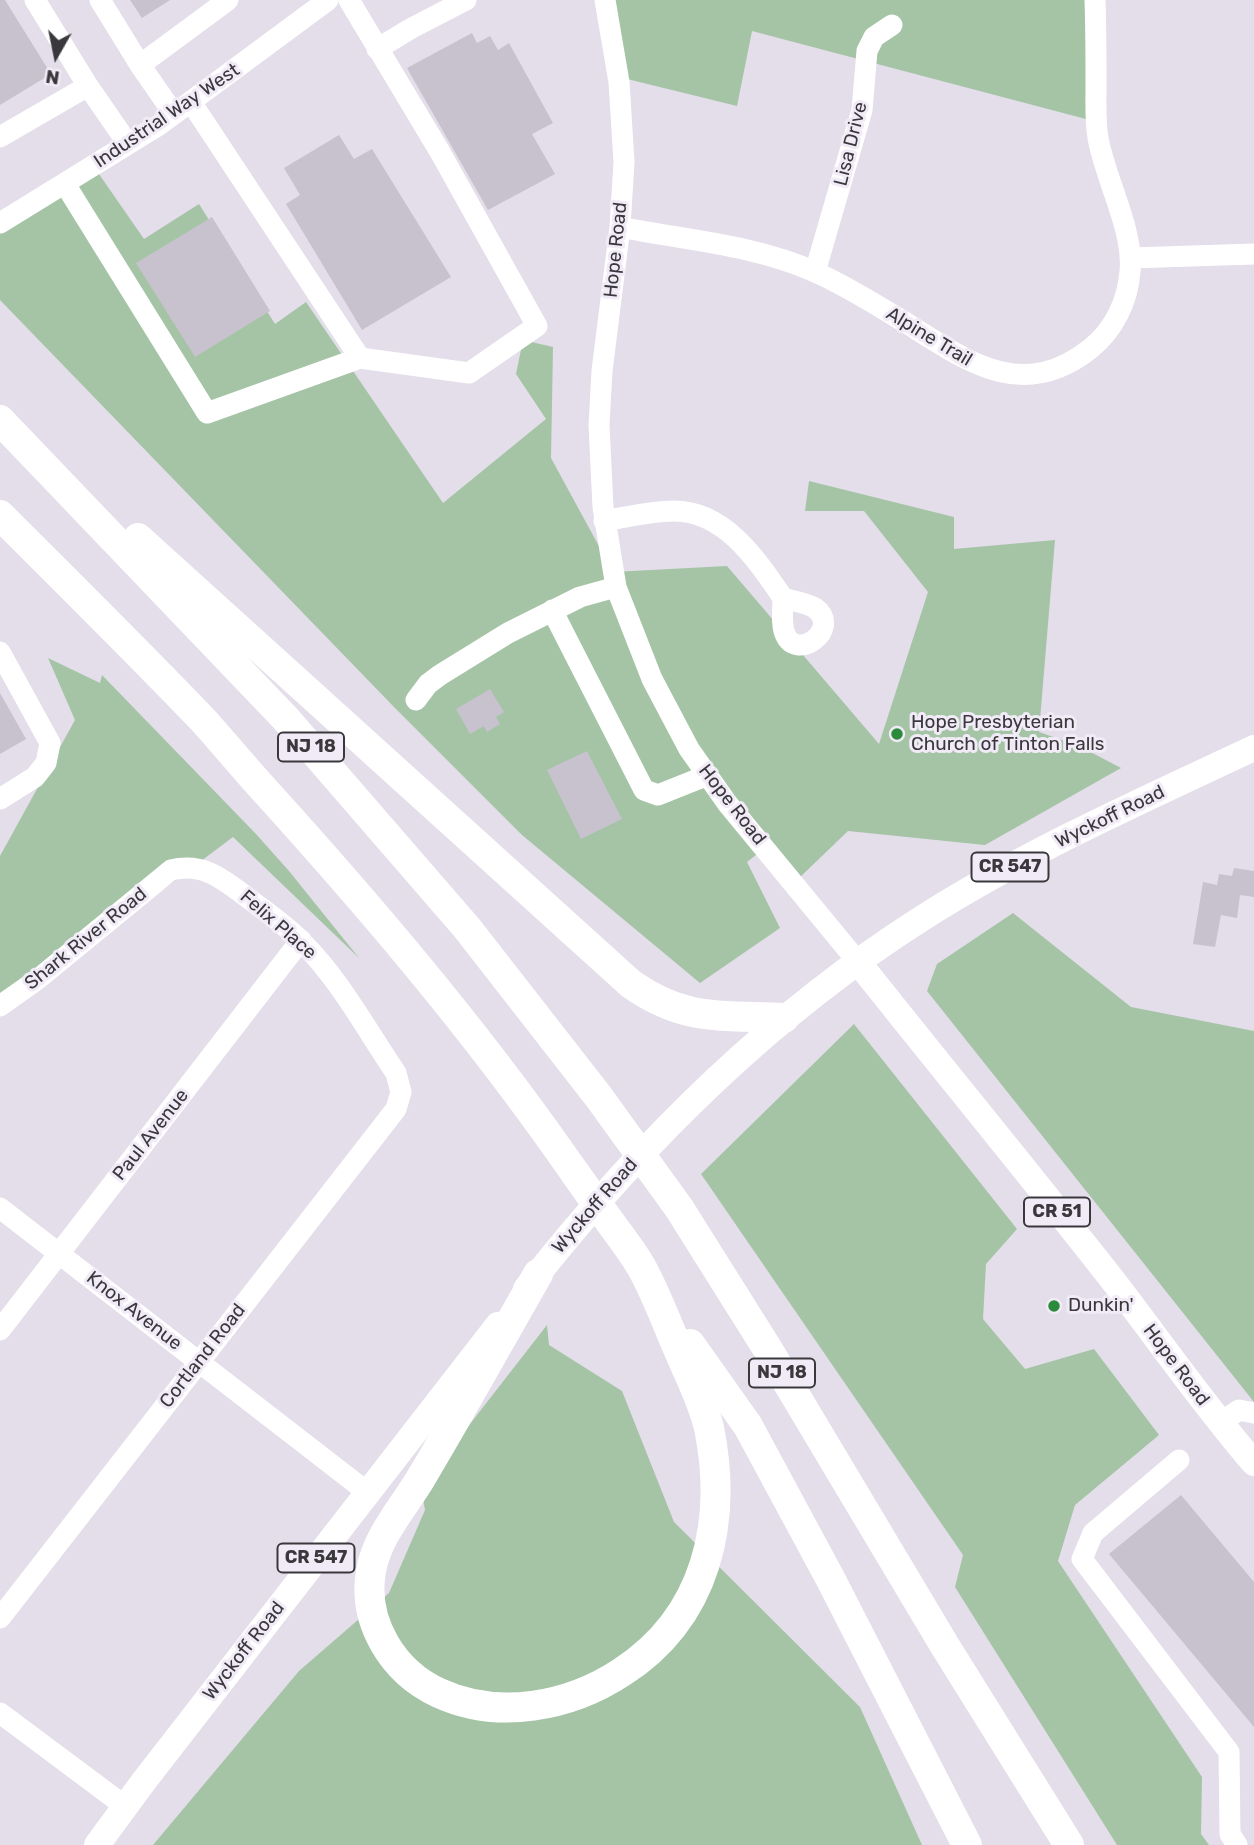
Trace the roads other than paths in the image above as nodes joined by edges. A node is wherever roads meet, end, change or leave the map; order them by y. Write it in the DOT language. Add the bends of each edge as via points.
graph roads {
  1 [pos="35,0"];
  2 [pos="100,0"];
  3 [pos="229,0"];
  4 [pos="328,0"];
  5 [pos="349,0"];
  6 [pos="466,0"];
  7 [pos="605,0"];
  8 [pos="1095,0"];
  9 [pos="892,25"];
  10 [pos="377,49"];
  11 [pos="141,65"];
  12 [pos="88,86"];
  13 [pos="183,108"];
  14 [pos="0,137"];
  15 [pos="128,144"];
  16 [pos="65,184"];
  17 [pos="0,223"];
  18 [pos="620,227"];
  19 [pos="1254,254"];
  20 [pos="1130,258"];
  21 [pos="815,272"];
  22 [pos="360,358"];
  23 [pos="0,413"];
  24 [pos="0,419"];
  25 [pos="0,515"];
  26 [pos="604,521"];
  27 [pos="615,587"];
  28 [pos="783,598"];
  29 [pos="552,610"];
  30 [pos="0,652"];
  31 [pos="416,700"];
  32 [pos="1254,748"];
  33 [pos="708,775"];
  34 [pos="0,799"];
  35 [pos="171,870"];
  36 [pos="301,940"];
  37 [pos="858,962"];
  38 [pos="0,1006"];
  39 [pos="784,1018"];
  40 [pos="401,1092"];
  41 [pos="0,1208"];
  42 [pos="58,1253"];
  43 [pos="538,1274"];
  44 [pos="646,1277"];
  45 [pos="0,1330"];
  46 [pos="199,1362"];
  47 [pos="1254,1413"];
  48 [pos="1220,1423"];
  49 [pos="1179,1460"];
  50 [pos="1254,1463"];
  51 [pos="367,1492"];
  52 [pos="0,1618"];
  53 [pos="0,1713"];
  54 [pos="126,1807"];
  55 [pos="97,1845"];
  56 [pos="967,1845"];
  57 [pos="1069,1845"];
  58 [pos="1237,1845"];
  1 -- 12 [label="street"];
  2 -- 11 [label="street"];
  3 -- 11 [label="street"];
  4 -- 13 [label="street, Industrial Way West"];
  5 -- 10 [label="street"];
  6 -- 10 [label="street"];
  7 -- 18 [label="street, Hope Road" via="623,122"];
  8 -- 20 [label="street, Alpine Trail" via="1098,135"];
  9 -- 21 [label="street, Lisa Drive" via="874,37 867,51 859,123"];
  10 -- 22 [label="street" via="537,326 469,373"];
  11 -- 13 [label="street"];
  12 -- 14 [label="street"];
  12 -- 15 [label="street"];
  13 -- 15 [label="street, Industrial Way West"];
  13 -- 22 [label="street"];
  15 -- 16 [label="street, Industrial Way West"];
  16 -- 17 [label="street, Industrial Way West"];
  16 -- 22 [label="street" via="207,413"];
  18 -- 21 [label="street, Alpine Trail" via="752,251"];
  18 -- 26 [label="street, Hope Road" via="598,425"];
  19 -- 20 [label="street"];
  20 -- 21 [label="street, Alpine Trail" via="1128,290 1104,336 1068,364 1040,373 995,371 958,356"];
  23 -- 39 [label="highway" via="631,984 683,1012"];
  24 -- 57 [label="highway, NJ 18" via="327,765 467,928 598,1096 679,1208"];
  25 -- 44 [label="highway, NJ 18" via="207,725 391,933 466,1025"];
  26 -- 27 [label="street, Hope Road"];
  26 -- 28 [label="street" via="676,511 711,520 740,543"];
  27 -- 29 [label="street"];
  27 -- 33 [label="street, Hope Road" via="663,703"];
  29 -- 31 [label="street" via="440,674"];
  29 -- 33 [label="street" via="644,790 658,795"];
  30 -- 34 [label="street" via="50,743 46,764 36,777"];
  32 -- 37 [label="main road, Wyckoff Road / CR 547" via="1016,863 920,919"];
  33 -- 37 [label="street, Hope Road"];
  35 -- 36 [label="street, Felix Place" via="200,868 217,875"];
  35 -- 38 [label="street, Shark River Road"];
  36 -- 40 [label="street, Felix Place" via="325,967 389,1062"];
  36 -- 42 [label="street, Paul Avenue"];
  37 -- 39 [label="main road, Wyckoff Road / CR 547"];
  37 -- 48 [label="main road, Hope Road / CR 51" via="1102,1267"];
  39 -- 43 [label="main road, Wyckoff Road / CR 547" via="734,1061 621,1174"];
  40 -- 46 [label="street, Cortland Road" via="396,1109"];
  41 -- 42 [label="street, Knox Avenue"];
  42 -- 45 [label="street, Paul Avenue"];
  42 -- 46 [label="street, Knox Avenue"];
  43 -- 44 [label="highway" via="384,1536 371,1571 372,1610 392,1656 430,1689 480,1705 547,1704 602,1685 662,1639 701,1577 717,1497 708,1423"];
  43 -- 51 [label="main road, Wyckoff Road / CR 547"];
  44 -- 56 [label="highway, NJ 18" via="748,1426"];
  46 -- 51 [label="street, Knox Avenue"];
  46 -- 52 [label="street, Cortland Road"];
  47 -- 48 [label="street" via="1239,1410"];
  48 -- 50 [label="main road, Hope Road / CR 51"];
  49 -- 58 [label="street" via="1093,1533 1082,1559 1229,1752 1230,1834"];
  51 -- 54 [label="main road, Wyckoff Road / CR 547"];
  53 -- 54 [label="street"];
  54 -- 55 [label="main road, Wyckoff Road / CR 547"];
}
